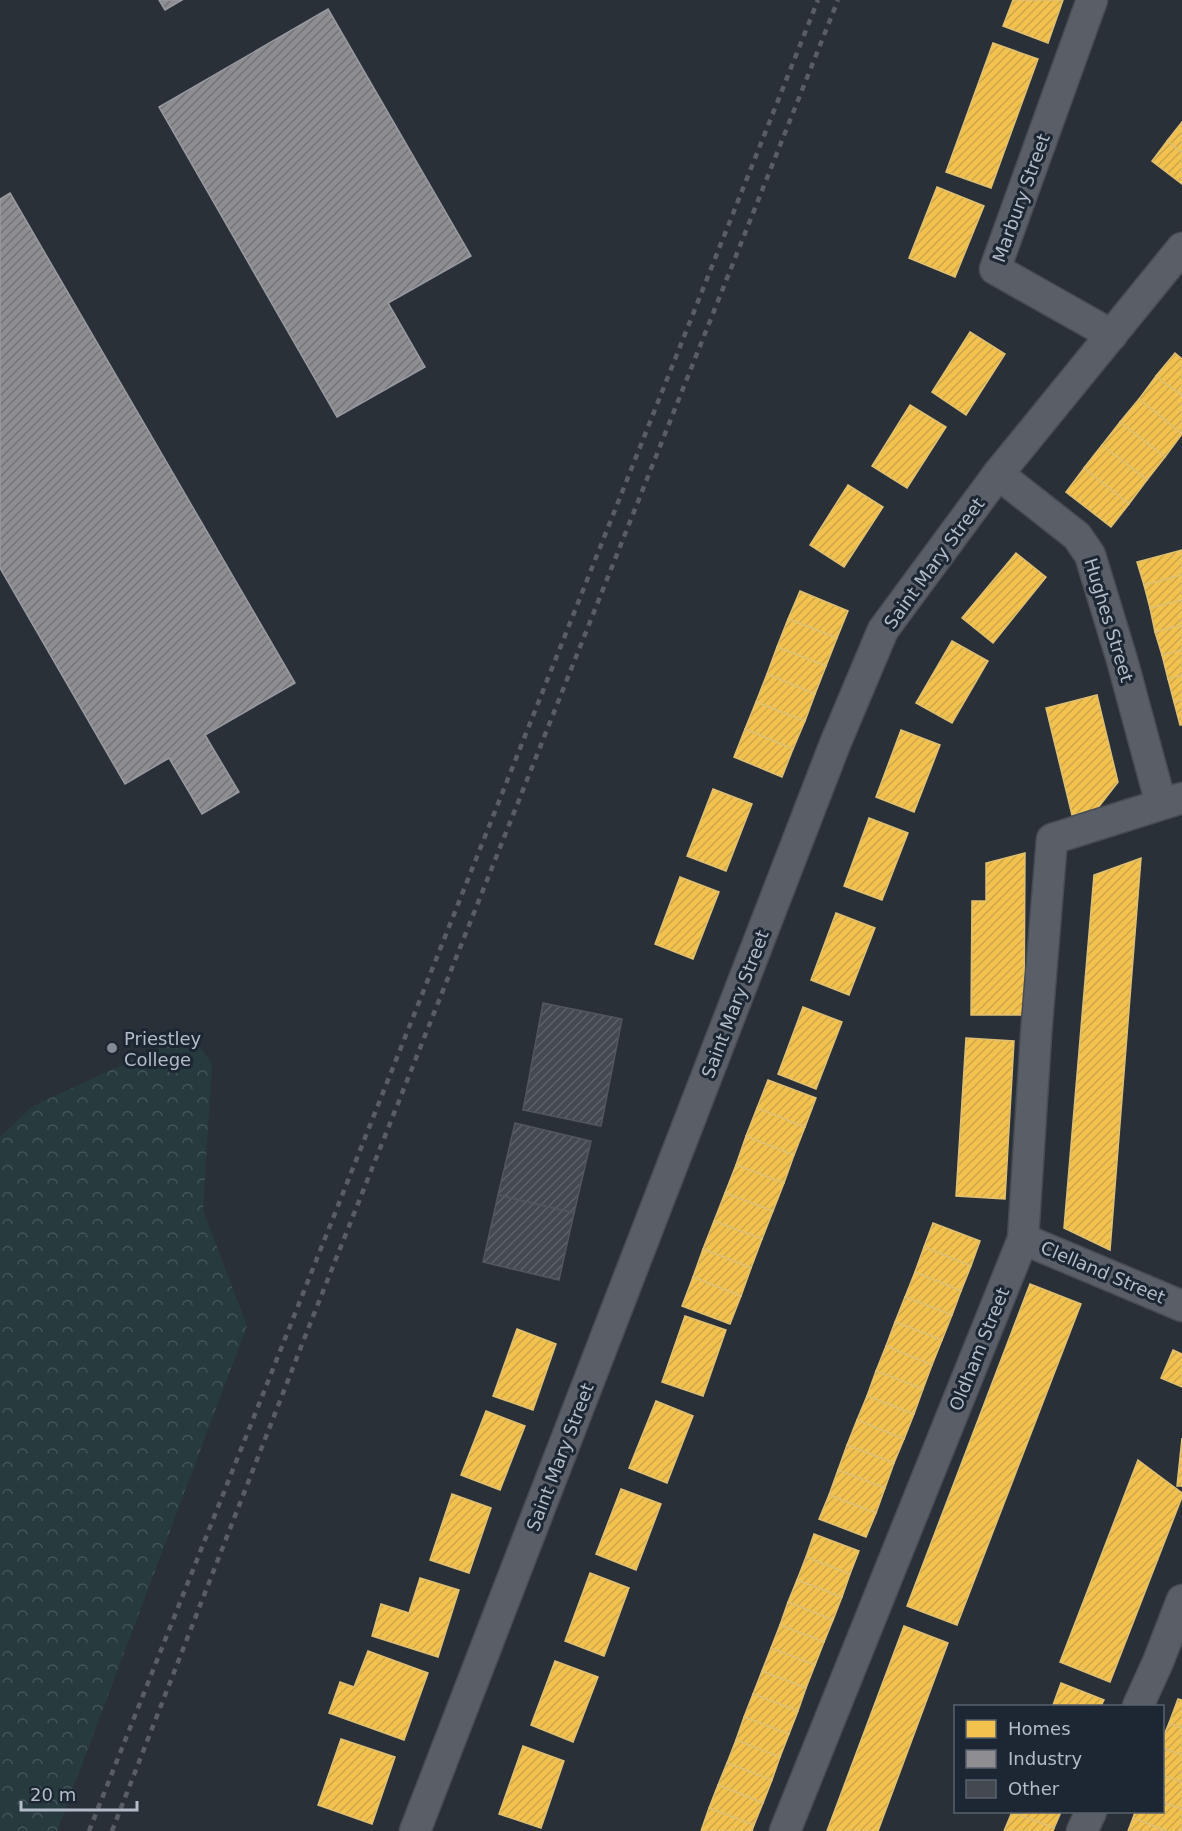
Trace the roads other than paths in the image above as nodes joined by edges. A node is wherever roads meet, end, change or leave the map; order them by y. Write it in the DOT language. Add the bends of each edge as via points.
graph roads {
  1 [pos="1092,0"];
  2 [pos="1182,248"];
  3 [pos="1112,335"];
  4 [pos="998,474"];
  5 [pos="1172,801"];
  6 [pos="1023,1239"];
  7 [pos="1182,1306"];
  8 [pos="1182,1600"];
  9 [pos="1139,1705"];
  10 [pos="1090,1813"];
  11 [pos="420,1830"];
  12 [pos="785,1831"];
  13 [pos="1082,1831"];
  1 -- 3 [label="street, Marbury Street" via="995,269"];
  2 -- 3 [label="street, Saint Mary Street"];
  3 -- 4 [label="street, Saint Mary Street"];
  4 -- 5 [label="street, Hughes Street" via="1077,536 1090,555"];
  4 -- 11 [label="street, Saint Mary Street" via="883,630 818,789"];
  5 -- 6 [label="street, Oldham Street" via="1052,839"];
  6 -- 7 [label="street, Clelland Street"];
  6 -- 12 [label="street, Oldham Street"];
  8 -- 9 [label="street"];
  10 -- 13 [label="street"];
}
